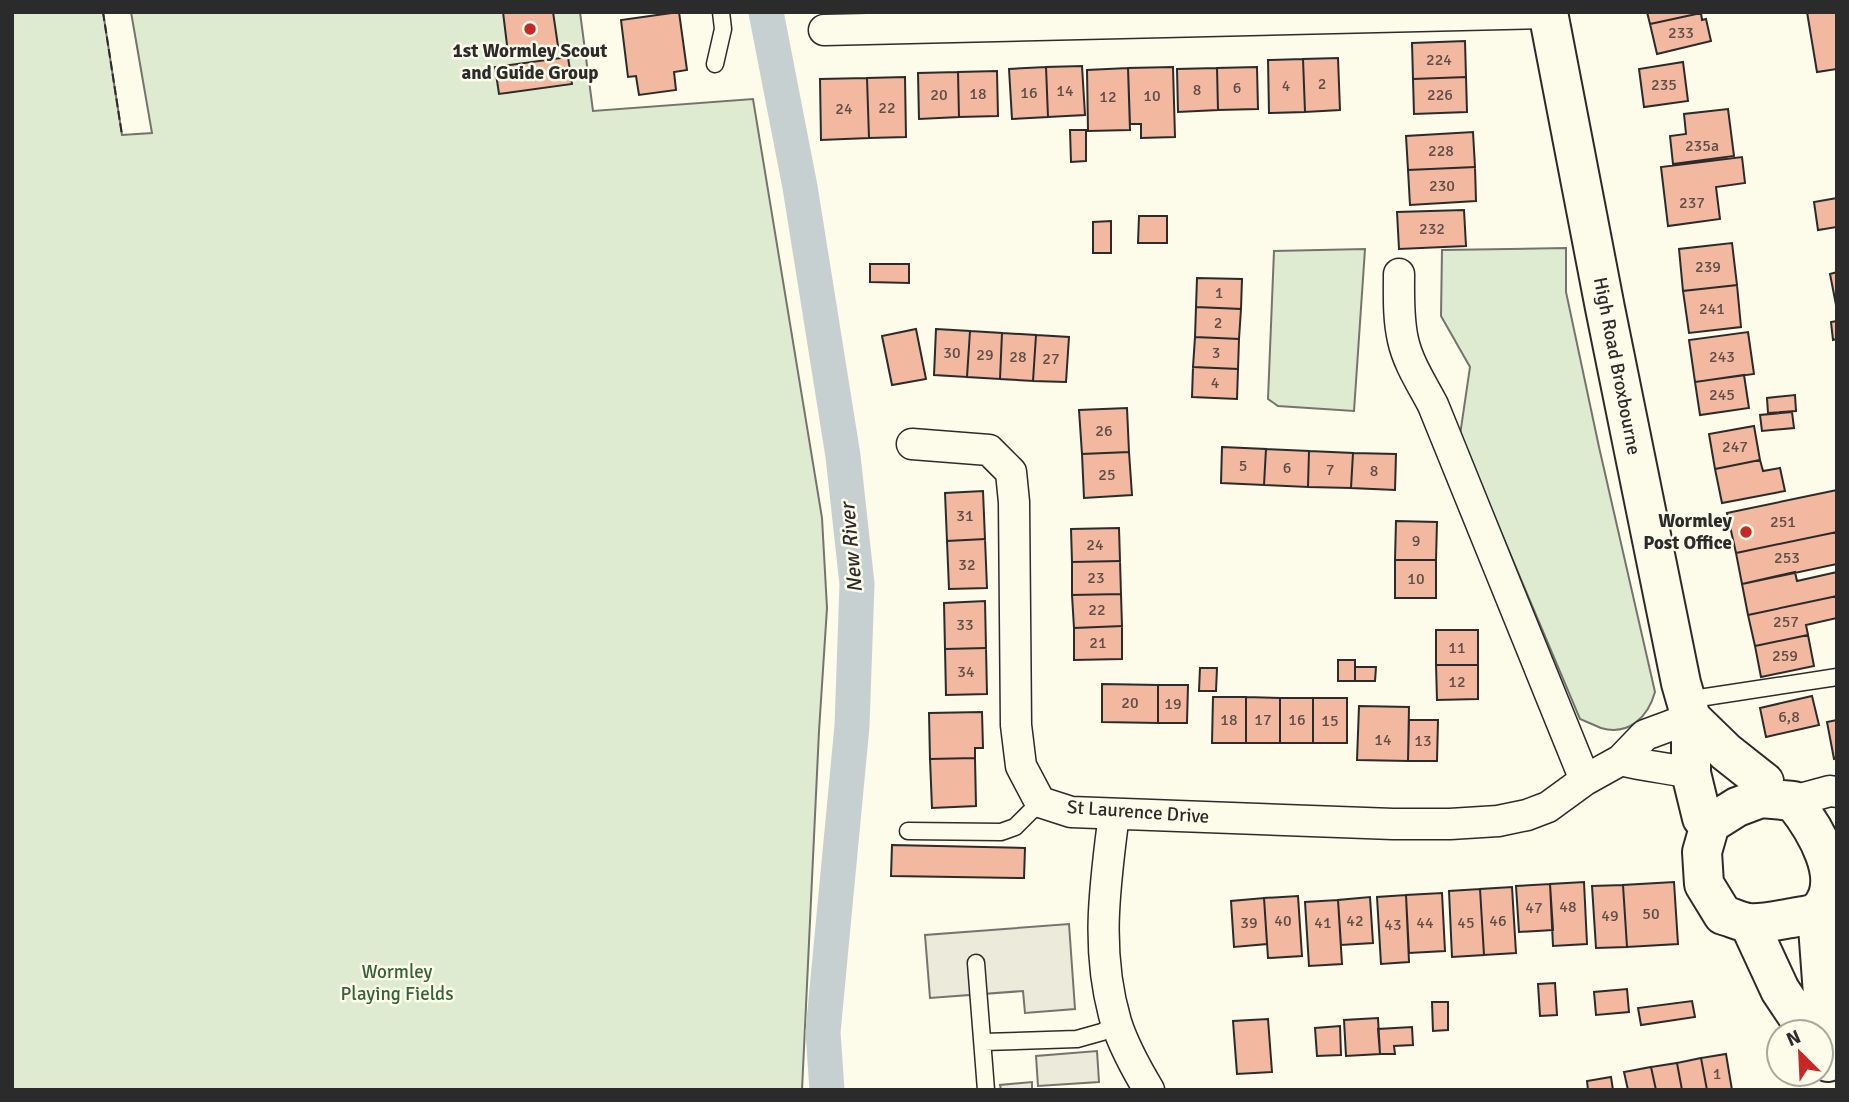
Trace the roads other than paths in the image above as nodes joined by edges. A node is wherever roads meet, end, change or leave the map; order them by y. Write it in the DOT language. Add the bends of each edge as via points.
graph roads {
  1 [pos="721,12"];
  2 [pos="1548,12"];
  3 [pos="824,30"];
  4 [pos="715,64"];
  5 [pos="1399,274"];
  6 [pos="912,444"];
  7 [pos="1837,677"];
  8 [pos="1688,709"];
  9 [pos="1621,760"];
  10 [pos="1691,773"];
  11 [pos="1585,780"];
  12 [pos="1837,792"];
  13 [pos="1777,799"];
  14 [pos="1040,802"];
  15 [pos="1114,814"];
  16 [pos="1710,824"];
  17 [pos="908,831"];
  18 [pos="1829,892"];
  19 [pos="1749,923"];
  20 [pos="976,963"];
  21 [pos="1798,1018"];
  22 [pos="1824,1018"];
  23 [pos="1116,1024"];
  24 [pos="982,1042"];
  25 [pos="986,1090"];
  26 [pos="1149,1090"];
  1 -- 4 [label="lane" via="723,29"];
  2 -- 3 [label="street"];
  2 -- 8 [label="main road, High Road Broxbourne"];
  5 -- 11 [label="street" via="1403,341"];
  6 -- 14 [label="street, St Laurence Drive" via="989,450 1011,472 1016,725 1021,766"];
  7 -- 8 [label="lane"];
  8 -- 9 [label="street, St Laurence Drive" via="1645,735"];
  8 -- 10 [label="main road, High Road Broxbourne"];
  8 -- 13 [label="main road"];
  9 -- 10 [label="street"];
  9 -- 11 [label="street, St Laurence Drive"];
  10 -- 16 [label="main road, High Road Broxbourne" via="1702,818"];
  11 -- 15 [label="street, St Laurence Drive" via="1548,807 1498,821 1393,824"];
  12 -- 13 [label="street"];
  13 -- 16 [label="main road" via="1737,807"];
  13 -- 18 [label="main road" via="1808,818 1829,858"];
  14 -- 15 [label="street, St Laurence Drive" via="1071,812"];
  14 -- 17 [label="lane" via="1014,827 1001,832"];
  15 -- 23 [label="street" via="1102,922"];
  16 -- 19 [label="main road" via="1702,852 1704,884 1723,915"];
  18 -- 19 [label="main road" via="1782,920"];
  18 -- 22 [label="main road"];
  19 -- 21 [label="main road"];
  20 -- 24 [label="lane"];
  23 -- 24 [label="lane" via="1077,1039"];
  23 -- 26 [label="street"];
  24 -- 25 [label="lane"];
}
